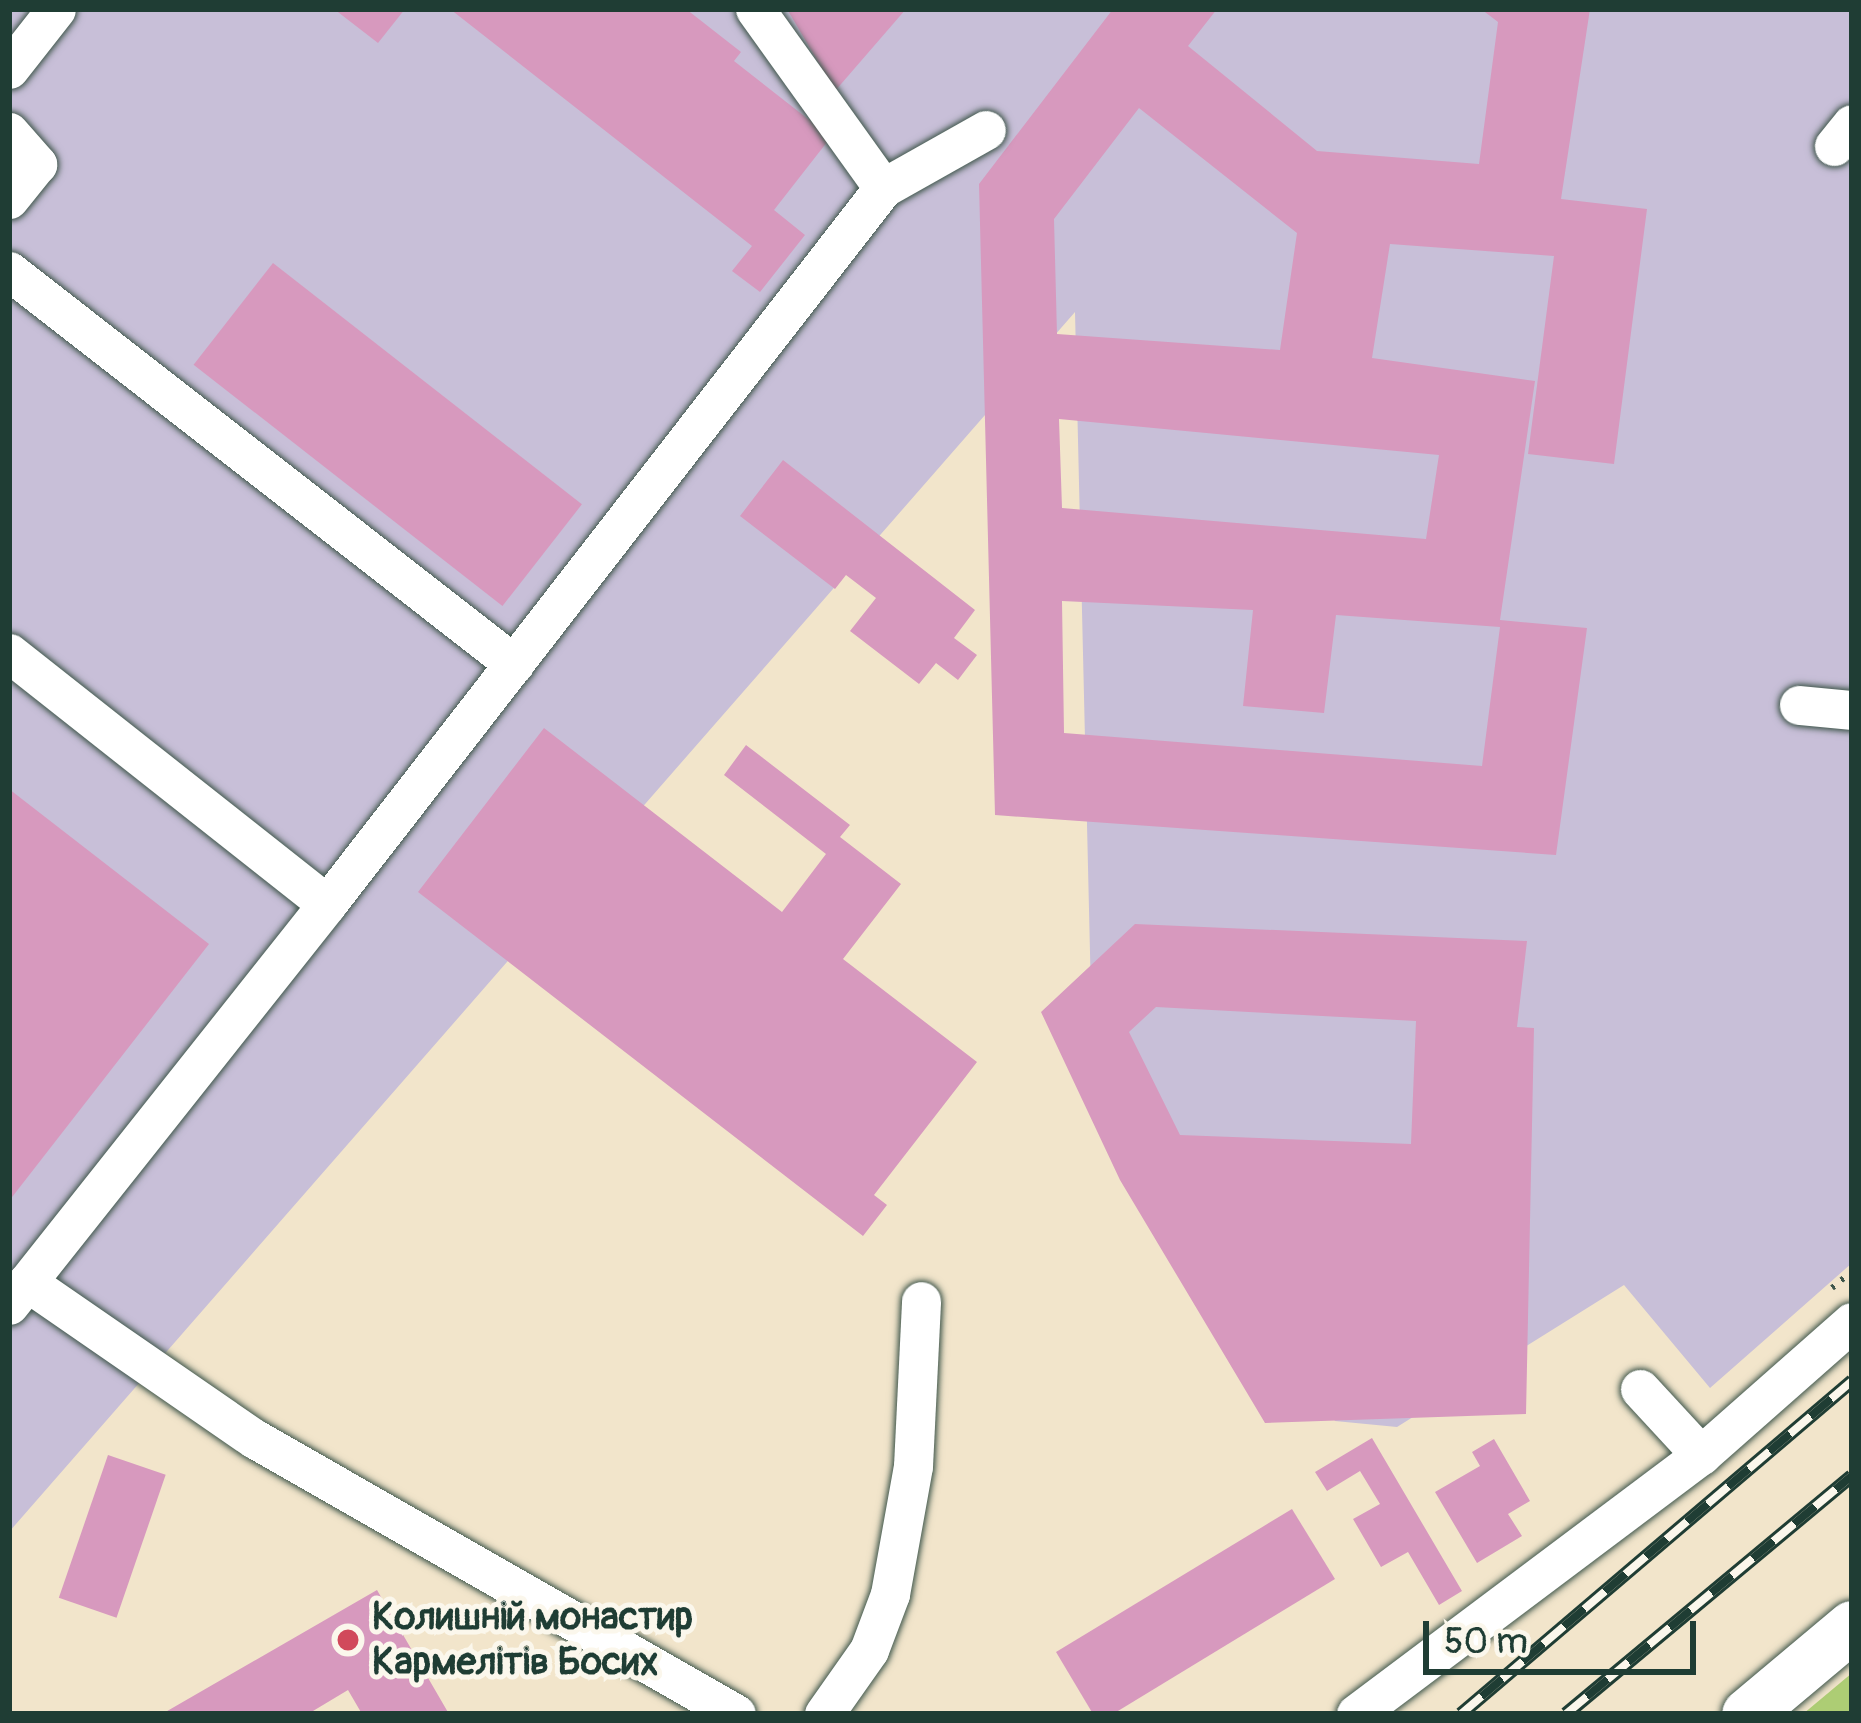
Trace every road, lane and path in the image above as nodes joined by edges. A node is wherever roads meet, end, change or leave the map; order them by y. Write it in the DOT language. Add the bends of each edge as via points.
graph roads {
  1 [pos="56,9"];
  2 [pos="755,9"];
  3 [pos="9,70"];
  4 [pos="986,130"];
  5 [pos="9,132"];
  6 [pos="883,188"];
  7 [pos="9,199"];
  8 [pos="9,272"];
  9 [pos="9,653"];
  10 [pos="514,664"];
  11 [pos="1799,705"];
  12 [pos="1852,710"];
  13 [pos="327,904"];
  14 [pos="18,1293"];
  15 [pos="921,1300"];
  16 [pos="1852,1322"];
  17 [pos="1640,1389"];
  18 [pos="1701,1455"];
  19 [pos="1852,1626"];
  20 [pos="736,1714"];
  21 [pos="824,1714"];
  22 [pos="1356,1714"];
  23 [pos="1747,1714"];
  1 -- 3 [label="street"];
  2 -- 6 [label="street"];
  4 -- 6 [label="street"];
  5 -- 7 [label="street" via="37,164"];
  6 -- 10 [label="street"];
  8 -- 10 [label="street"];
  9 -- 13 [label="street"];
  10 -- 13 [label="street"];
  11 -- 12 [label="street"];
  13 -- 14 [label="street"];
  14 -- 20 [label="street" via="254,1439"];
  15 -- 21 [label="street" via="914,1466 890,1594 869,1650"];
  16 -- 18 [label="street"];
  17 -- 18 [label="street"];
  18 -- 22 [label="street"];
  19 -- 23 [label="main road"];
}
